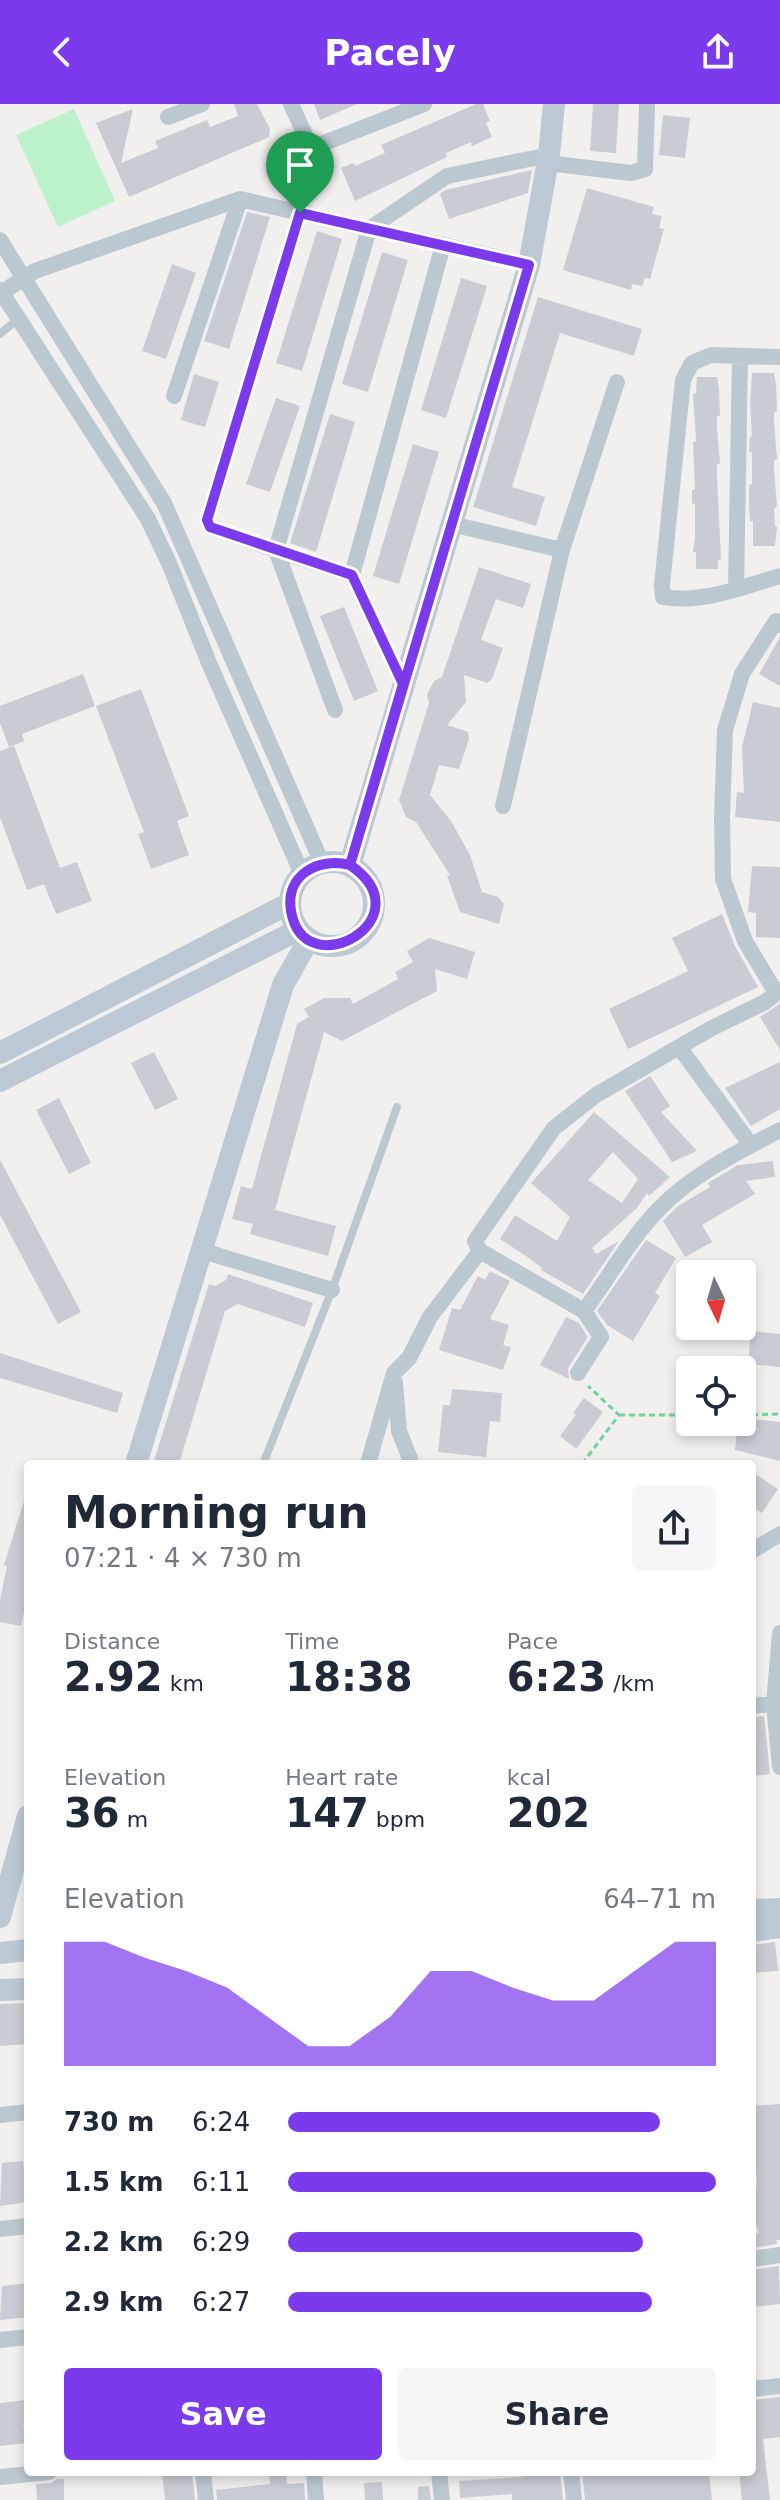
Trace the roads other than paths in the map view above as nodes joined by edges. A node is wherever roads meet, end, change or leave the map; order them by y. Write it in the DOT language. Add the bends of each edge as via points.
graph roads {
  1 [pos="202,104"];
  2 [pos="291,104"];
  3 [pos="424,104"];
  4 [pos="554,104"];
  5 [pos="647,104"];
  6 [pos="168,117"];
  7 [pos="548,159"];
  8 [pos="240,199"];
  9 [pos="300,213"];
  10 [pos="369,229"];
  11 [pos="0,240"];
  12 [pos="443,245"];
  13 [pos="529,265"];
  14 [pos="25,278"];
  15 [pos="1,292"];
  16 [pos="18,319"];
  17 [pos="0,334"];
  18 [pos="740,356"];
  19 [pos="780,357"];
  20 [pos="617,382"];
  21 [pos="174,396"];
  22 [pos="451,524"];
  23 [pos="276,550"];
  24 [pos="562,550"];
  25 [pos="352,575"];
  26 [pos="780,576"];
  27 [pos="736,589"];
  28 [pos="779,619"];
  29 [pos="403,684"];
  30 [pos="335,710"];
  31 [pos="503,806"];
  32 [pos="322,863"];
  33 [pos="350,865"];
  34 [pos="302,874"];
  35 [pos="290,903"];
  36 [pos="304,934"];
  37 [pos="778,991"];
  38 [pos="679,1047"];
  39 [pos="0,1053"];
  40 [pos="0,1081"];
  41 [pos="397,1107"];
  42 [pos="780,1130"];
  43 [pos="751,1145"];
  44 [pos="203,1251"];
  45 [pos="480,1251"];
  46 [pos="332,1290"];
  47 [pos="584,1311"];
  48 [pos="394,1373"];
  49 [pos="578,1373"];
  50 [pos="137,1460"];
  51 [pos="265,1460"];
  52 [pos="369,1460"];
  53 [pos="410,1460"];
  54 [pos="780,1534"];
  55 [pos="756,1549"];
  56 [pos="780,1633"];
  57 [pos="777,1703"];
  58 [pos="756,1706"];
  59 [pos="780,1767"];
  60 [pos="24,1830"];
  61 [pos="780,1909"];
  62 [pos="756,1910"];
  63 [pos="0,1917"];
  64 [pos="780,1927"];
  65 [pos="756,1930"];
  66 [pos="24,1950"];
  67 [pos="0,1953"];
  68 [pos="24,1989"];
  69 [pos="0,1990"];
  70 [pos="24,2112"];
  71 [pos="0,2115"];
  72 [pos="24,2226"];
  73 [pos="0,2229"];
  74 [pos="780,2255"];
  75 [pos="756,2258"];
  76 [pos="24,2337"];
  77 [pos="0,2340"];
  78 [pos="780,2386"];
  79 [pos="756,2389"];
  80 [pos="24,2475"];
  81 [pos="203,2476"];
  82 [pos="314,2476"];
  83 [pos="439,2476"];
  84 [pos="571,2476"];
  85 [pos="0,2477"];
  86 [pos="206,2500"];
  87 [pos="316,2500"];
  88 [pos="442,2500"];
  89 [pos="574,2500"];
  1 -- 6 [label="street"];
  2 -- 3 [label="street" via="307,139 319,145"];
  4 -- 7 [label="street"];
  5 -- 7 [label="street" via="645,169 631,173"];
  7 -- 10 [label="street" via="447,176"];
  7 -- 13 [label="street"];
  8 -- 9 [label="street"];
  8 -- 14 [label="street"];
  8 -- 21 [label="street"];
  9 -- 10 [label="street"];
  9 -- 23 [label="street" via="207,520 210,527"];
  10 -- 12 [label="street"];
  10 -- 23 [label="street"];
  11 -- 14 [label="street"];
  12 -- 13 [label="street"];
  12 -- 25 [label="street"];
  13 -- 22 [label="street"];
  14 -- 15 [label="street"];
  14 -- 32 [label="street" via="164,503"];
  15 -- 16 [label="street"];
  16 -- 17 [label="lane"];
  16 -- 34 [label="street" via="148,519"];
  18 -- 19 [label="street"];
  18 -- 27 [label="street"];
  18 -- 27 [label="street" via="711,355 692,363 683,380 662,585 663,597 681,600"];
  20 -- 24 [label="street"];
  22 -- 24 [label="street"];
  22 -- 29 [label="street"];
  23 -- 25 [label="street"];
  23 -- 30 [label="street"];
  24 -- 31 [label="street"];
  25 -- 29 [label="street"];
  26 -- 27 [label="street"];
  28 -- 37 [label="street" via="742,674 725,730 722,817 723,879 745,941"];
  29 -- 33 [label="street"];
  32 -- 33 [label="street"];
  32 -- 34 [label="street"];
  33 -- 36 [label="street" via="370,884 374,911 369,924 360,935 335,946 321,945"];
  34 -- 35 [label="street"];
  35 -- 36 [label="street"];
  35 -- 39 [label="street"];
  36 -- 40 [label="street"];
  36 -- 44 [label="street" via="283,985"];
  37 -- 38 [label="street"];
  38 -- 43 [label="street"];
  38 -- 45 [label="street" via="596,1095 554,1128 475,1241"];
  41 -- 46 [label="lane"];
  42 -- 43 [label="street"];
  43 -- 47 [label="street" via="664,1204 629,1244"];
  44 -- 46 [label="street"];
  44 -- 50 [label="street"];
  45 -- 47 [label="street"];
  45 -- 48 [label="street"];
  46 -- 51 [label="lane"];
  47 -- 49 [label="street" via="601,1337"];
  48 -- 52 [label="street"];
  48 -- 53 [label="street" via="399,1431"];
  54 -- 55 [label="street"];
  56 -- 57 [label="street"];
  57 -- 58 [label="street"];
  57 -- 59 [label="street"];
  60 -- 63 [label="street"];
  61 -- 62 [label="street"];
  64 -- 65 [label="street"];
  66 -- 67 [label="street"];
  68 -- 69 [label="street"];
  70 -- 71 [label="street"];
  72 -- 73 [label="street"];
  74 -- 75 [label="street"];
  76 -- 77 [label="street"];
  78 -- 79 [label="street"];
  80 -- 85 [label="street"];
  81 -- 86 [label="street"];
  82 -- 87 [label="street"];
  83 -- 88 [label="street"];
  84 -- 89 [label="street"];
}
